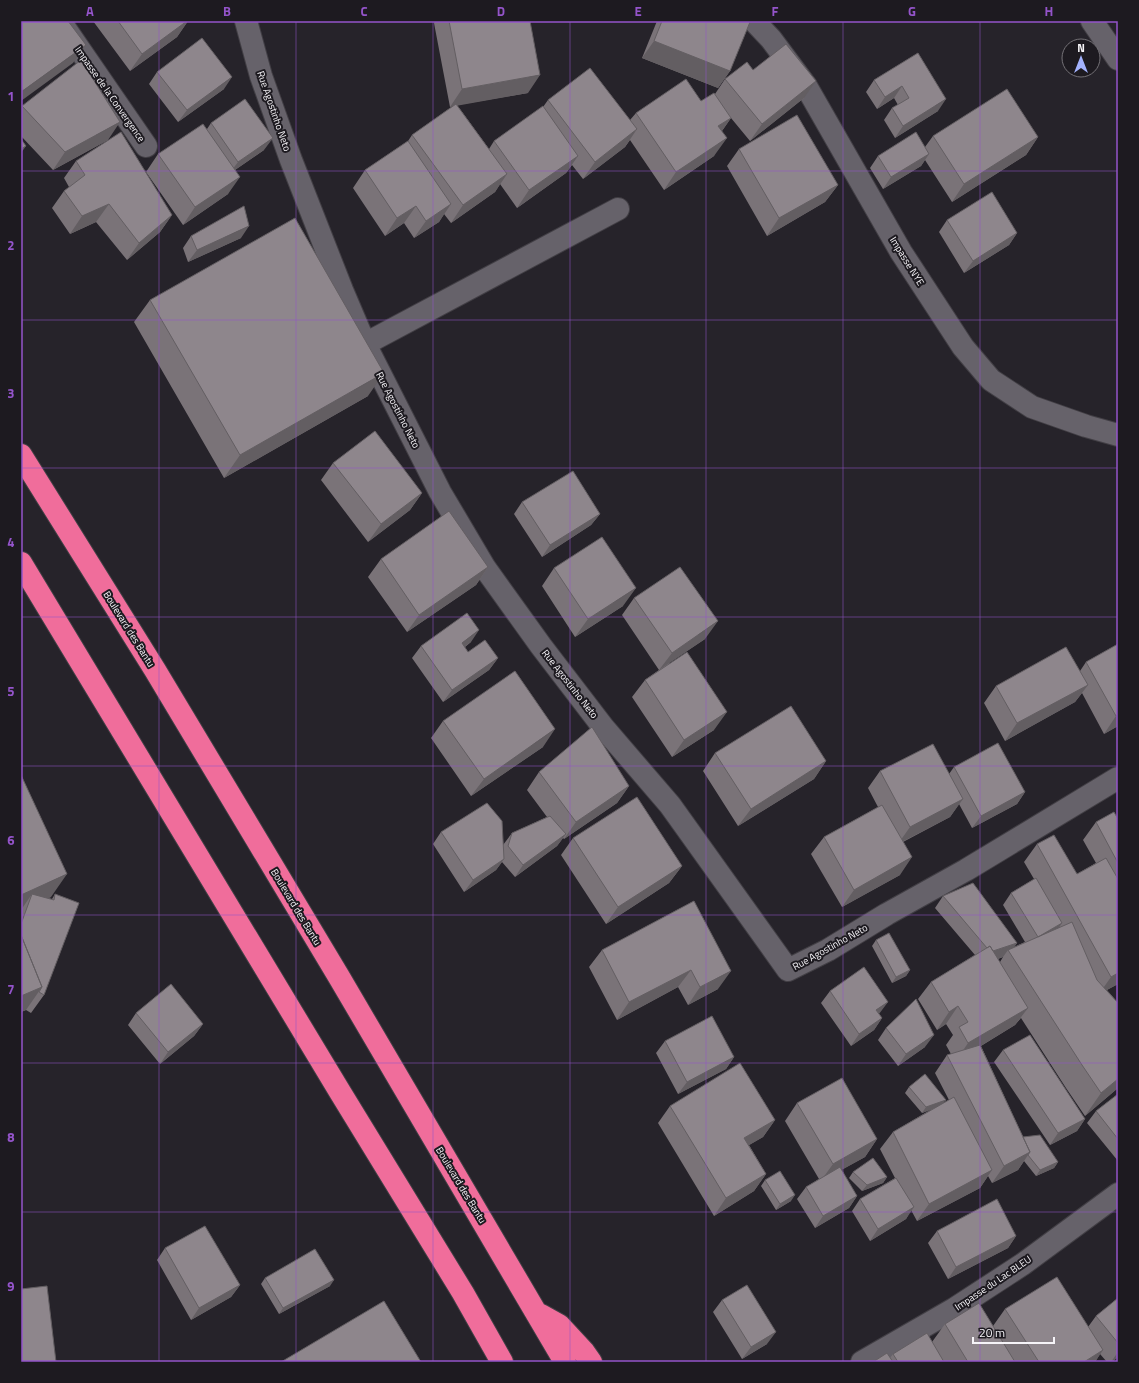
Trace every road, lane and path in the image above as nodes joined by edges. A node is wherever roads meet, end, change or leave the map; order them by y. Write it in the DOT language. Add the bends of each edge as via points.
graph roads {
  1 [pos="60,21"];
  2 [pos="246,21"];
  3 [pos="754,21"];
  4 [pos="1092,21"];
  5 [pos="1118,59"];
  6 [pos="146,146"];
  7 [pos="618,209"];
  8 [pos="365,344"];
  9 [pos="1118,435"];
  10 [pos="21,455"];
  11 [pos="21,563"];
  12 [pos="1118,778"];
  13 [pos="1118,1194"];
  14 [pos="536,1312"];
  15 [pos="502,1362"];
  16 [pos="565,1362"];
  17 [pos="591,1362"];
  18 [pos="862,1362"];
  1 -- 6 [label="street, Impasse de la Convergence"];
  2 -- 8 [label="street, Rue Agostinho Neto" via="261,76 289,153"];
  3 -- 9 [label="street, Impasse NYE" via="771,39 806,86 901,252 963,347 991,380 1032,407"];
  4 -- 5 [label="street"];
  7 -- 8 [label="street"];
  8 -- 12 [label="street, Rue Agostinho Neto" via="440,492 485,568 603,727 670,805 788,970 828,950 966,870"];
  10 -- 14 [label="highway, Boulevard des Bantu" via="155,670"];
  11 -- 15 [label="highway"];
  13 -- 18 [label="street, Impasse du Lac BLEU" via="985,1289"];
  14 -- 16 [label="highway, Boulevard des Bantu"];
  14 -- 17 [label="highway" via="559,1325"];
}
